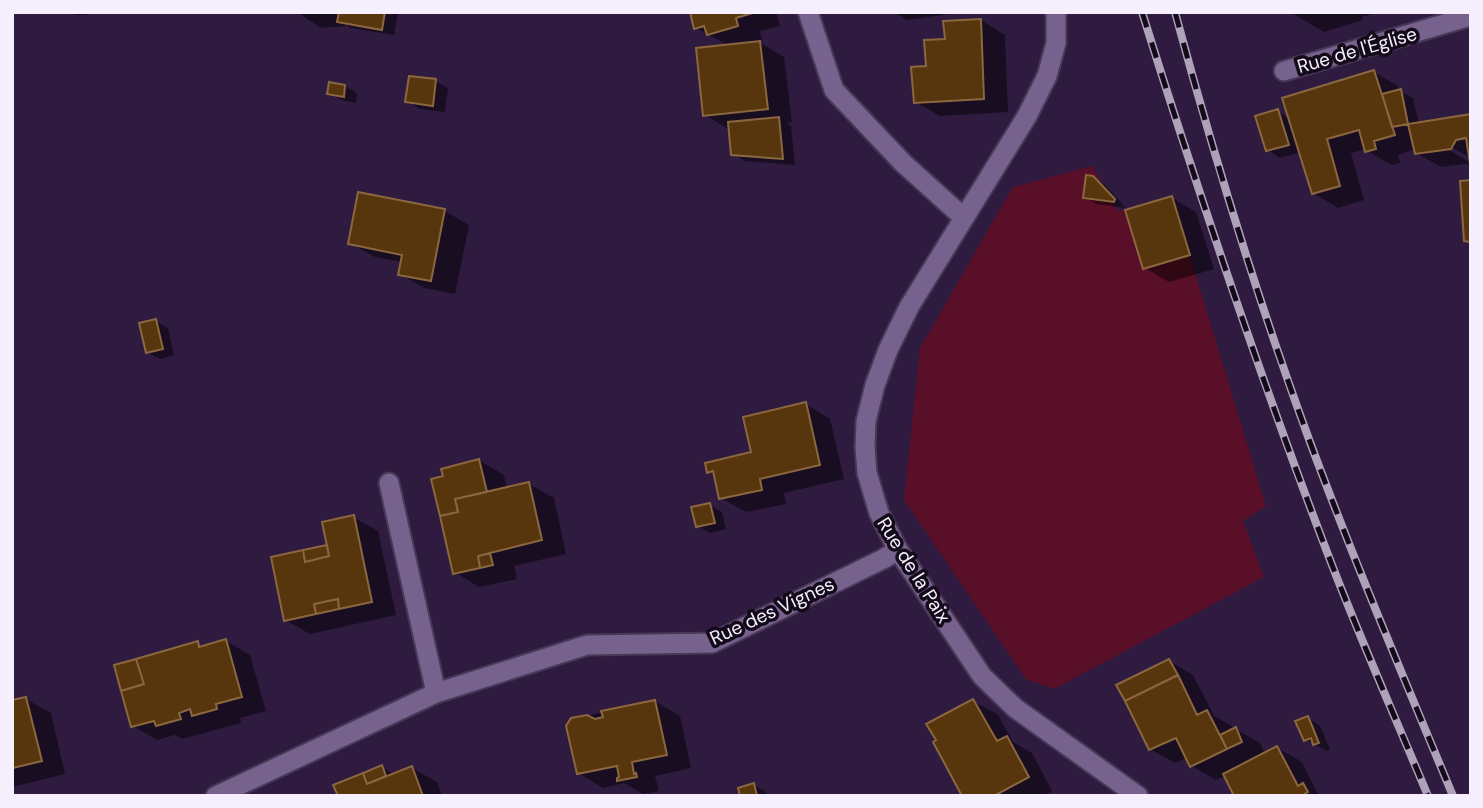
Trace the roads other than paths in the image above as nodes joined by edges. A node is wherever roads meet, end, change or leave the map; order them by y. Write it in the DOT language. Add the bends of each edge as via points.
graph roads {
  1 [pos="808,12"];
  2 [pos="1056,12"];
  3 [pos="1471,16"];
  4 [pos="1284,71"];
  5 [pos="964,218"];
  6 [pos="388,483"];
  7 [pos="898,550"];
  8 [pos="436,693"];
  9 [pos="216,796"];
  10 [pos="1138,796"];
  1 -- 5 [label="street" via="834,90 903,163"];
  2 -- 5 [label="street, Rue de la Paix" via="1056,43 1047,76"];
  3 -- 4 [label="street, Rue de l'Église"];
  5 -- 7 [label="street, Rue de la Paix" via="893,339 866,421 867,473 879,513"];
  6 -- 8 [label="street"];
  7 -- 8 [label="street, Rue des Vignes" via="712,643 587,645"];
  7 -- 10 [label="street, Rue de la Paix" via="982,676 1015,708"];
  8 -- 9 [label="street, Rue des Vignes"];
}
